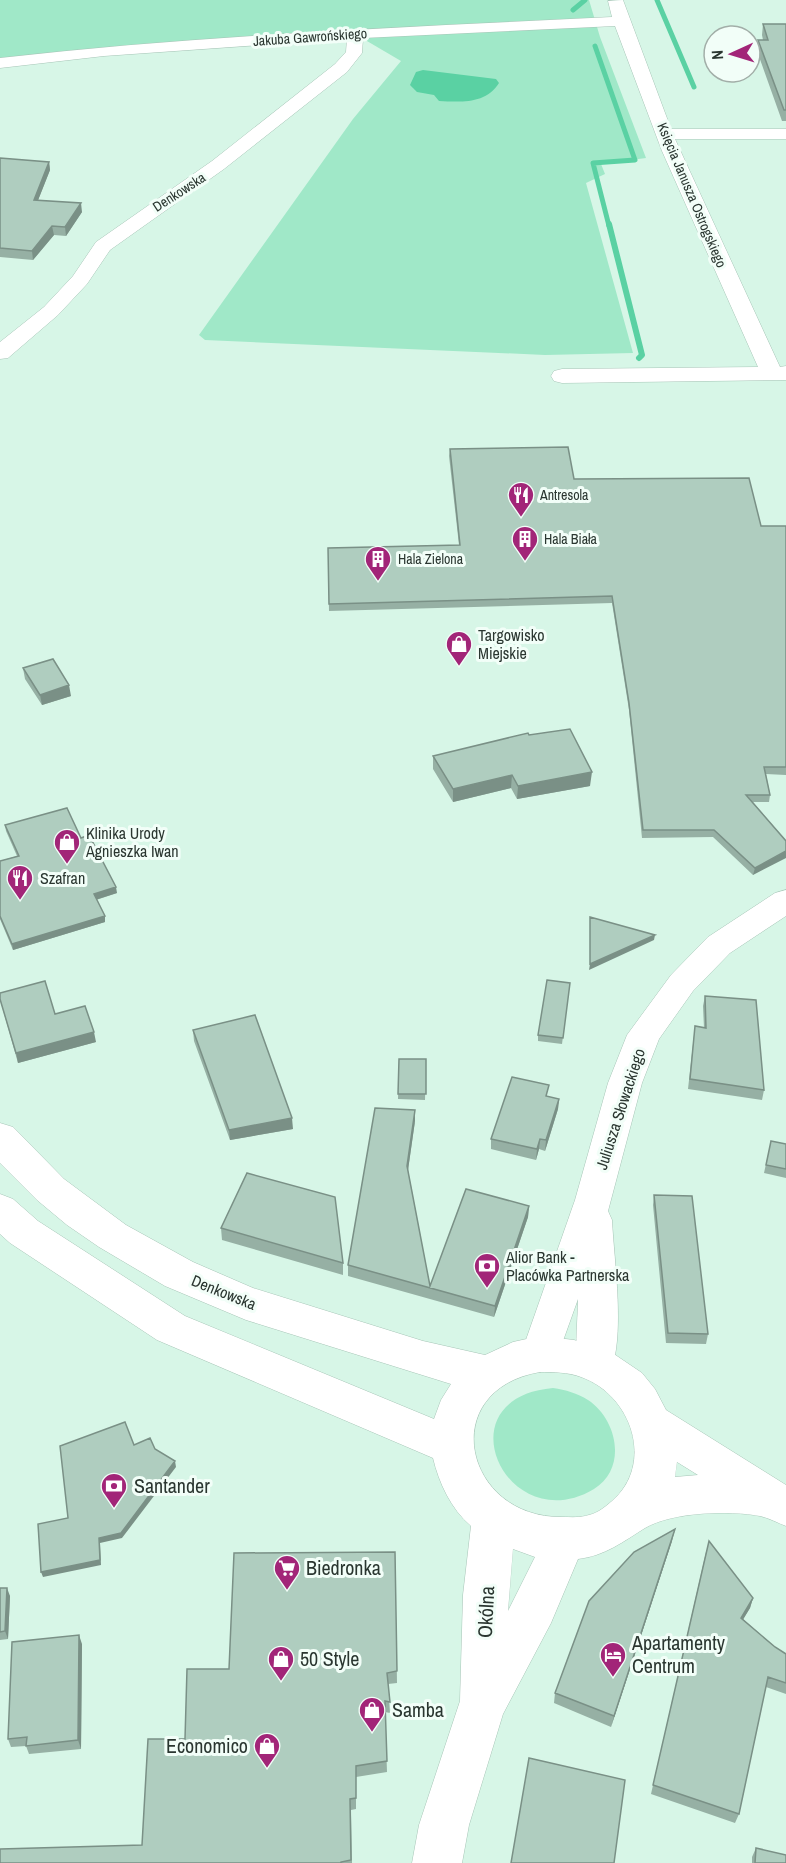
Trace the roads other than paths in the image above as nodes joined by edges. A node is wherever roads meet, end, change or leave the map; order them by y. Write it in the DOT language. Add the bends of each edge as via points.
graph roads {
  1 [pos="616,0"];
  2 [pos="621,21"];
  3 [pos="355,34"];
  4 [pos="0,63"];
  5 [pos="665,134"];
  6 [pos="786,134"];
  7 [pos="0,353"];
  8 [pos="779,373"];
  9 [pos="562,376"];
  10 [pos="786,901"];
  11 [pos="0,1137"];
  12 [pos="593,1200"];
  13 [pos="0,1210"];
  14 [pos="540,1354"];
  15 [pos="595,1363"];
  16 [pos="486,1373"];
  17 [pos="652,1424"];
  18 [pos="451,1446"];
  19 [pos="774,1501"];
  20 [pos="634,1512"];
  21 [pos="494,1520"];
  22 [pos="564,1541"];
  23 [pos="482,1705"];
  24 [pos="437,1863"];
  1 -- 2 [label="street, Księcia Janusza Ostrogskiego"];
  2 -- 3 [label="street, Jakuba Gawrońskiego"];
  2 -- 5 [label="street, Księcia Janusza Ostrogskiego"];
  3 -- 4 [label="street, Jakuba Gawrońskiego" via="104,51"];
  3 -- 7 [label="street, Denkowska" via="354,52 341,68 218,165 103,246 80,280 51,311"];
  5 -- 6 [label="street"];
  5 -- 8 [label="street, Księcia Janusza Ostrogskiego" via="703,225"];
  8 -- 9 [label="street"];
  10 -- 12 [label="street, Juliusza Słowackiego" via="719,945 682,983 644,1035 619,1104"];
  11 -- 16 [label="main road, Denkowska" via="63,1199 166,1267 246,1303 395,1352"];
  12 -- 14 [label="street, Juliusza Słowackiego"];
  12 -- 15 [label="street, Juliusza Słowackiego" via="598,1332"];
  13 -- 18 [label="main road" via="24,1232 171,1328"];
  14 -- 15 [label="main road" via="568,1355"];
  14 -- 16 [label="main road" via="512,1359"];
  15 -- 17 [label="main road" via="619,1378 639,1399"];
  16 -- 18 [label="main road" via="459,1405 452,1425"];
  17 -- 19 [label="main road"];
  17 -- 20 [label="main road" via="658,1455 652,1485"];
  18 -- 21 [label="main road" via="457,1473 472,1499"];
  19 -- 20 [label="main road" via="709,1494 665,1498"];
  20 -- 22 [label="main road" via="600,1534"];
  21 -- 22 [label="main road" via="525,1536"];
  21 -- 23 [label="main road, Okólna" via="486,1595"];
  22 -- 23 [label="main road, Okólna" via="535,1606"];
  23 -- 24 [label="main road, Okólna" via="444,1825"];
}
